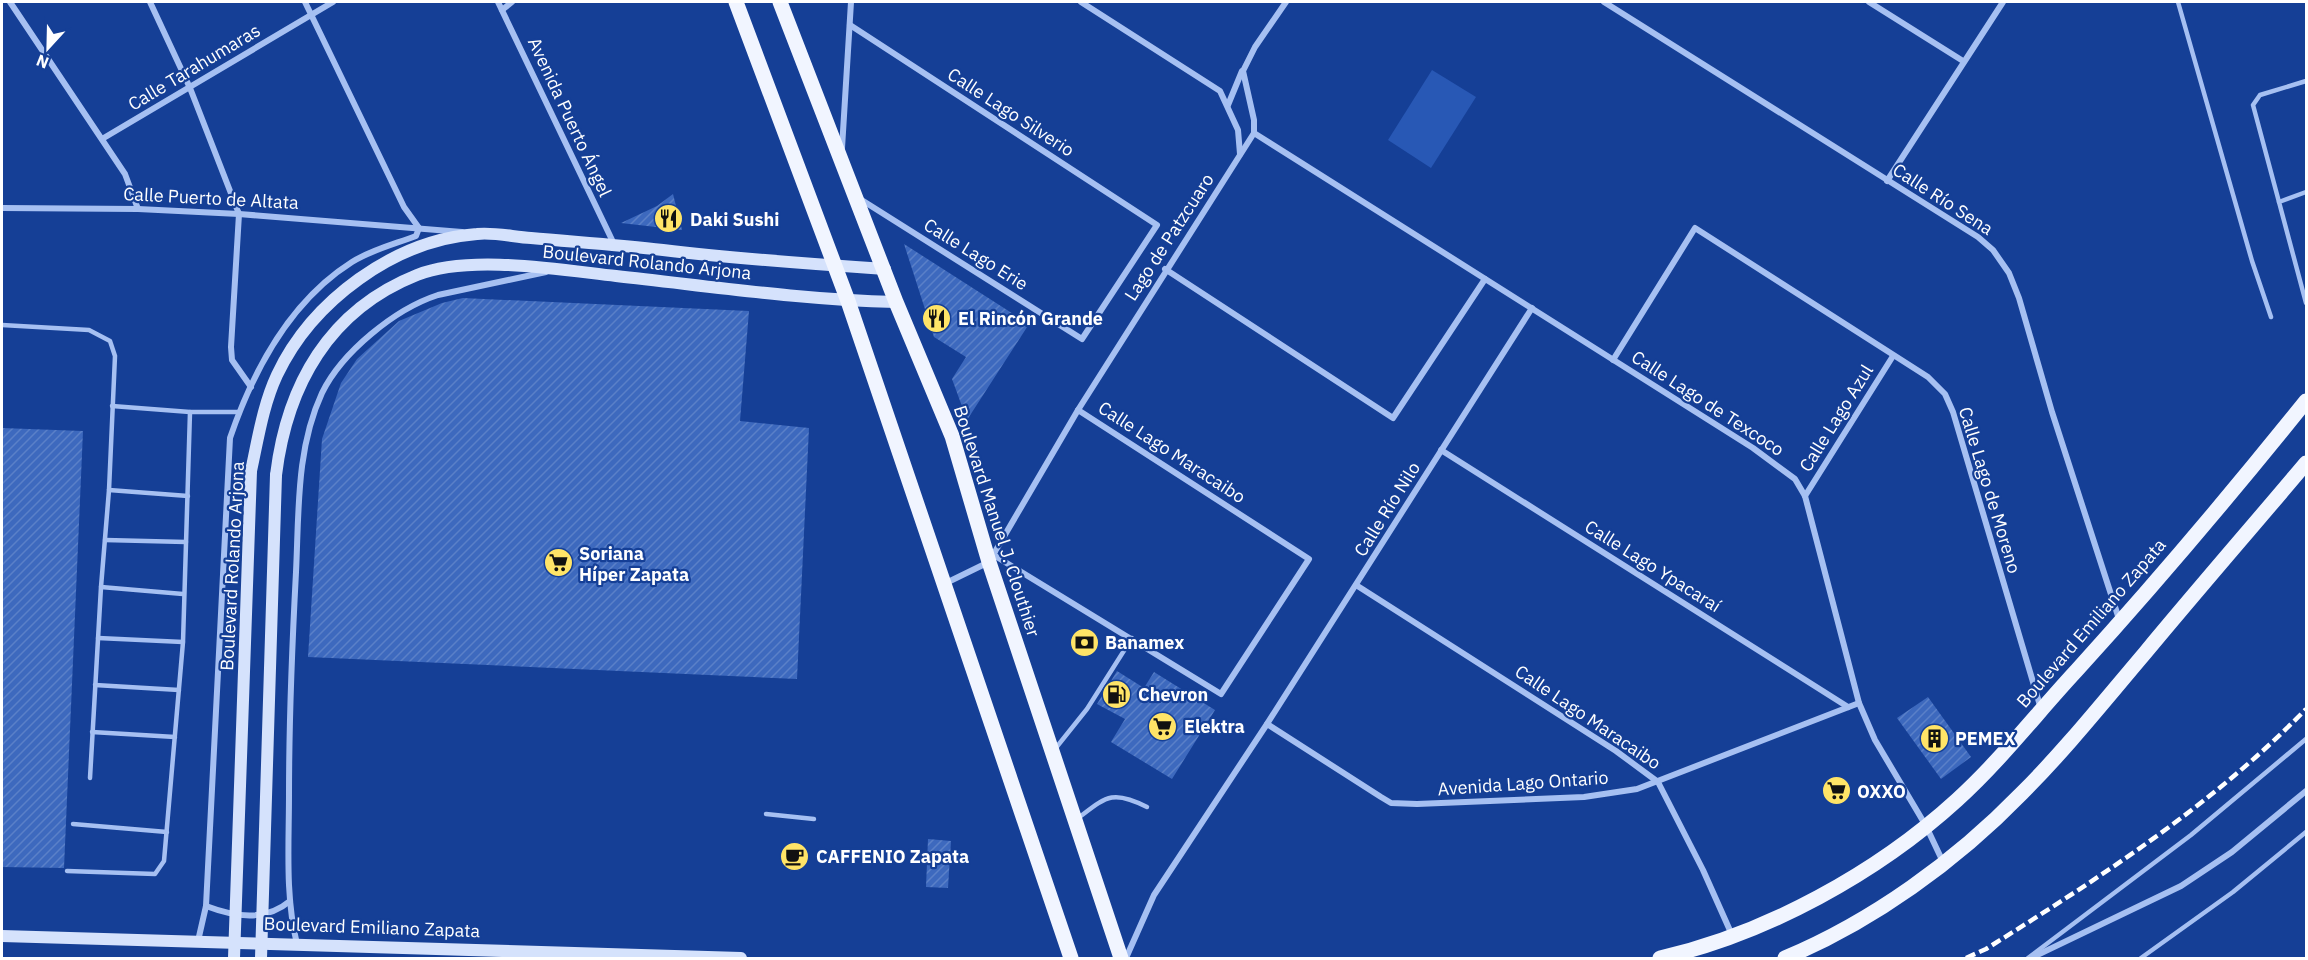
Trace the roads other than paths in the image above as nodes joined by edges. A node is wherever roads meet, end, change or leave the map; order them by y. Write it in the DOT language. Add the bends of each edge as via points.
graph roads {
  1 [pos="10,2"];
  2 [pos="150,2"];
  3 [pos="305,2"];
  4 [pos="333,2"];
  5 [pos="498,2"];
  6 [pos="512,2"];
  7 [pos="736,2"];
  8 [pos="780,2"];
  9 [pos="851,2"];
  10 [pos="1081,2"];
  11 [pos="1286,2"];
  12 [pos="1604,2"];
  13 [pos="1869,2"];
  14 [pos="2003,2"];
  15 [pos="2178,2"];
  16 [pos="502,10"];
  17 [pos="311,15"];
  18 [pos="850,25"];
  19 [pos="1962,61"];
  20 [pos="1243,71"];
  21 [pos="2307,81"];
  22 [pos="190,88"];
  23 [pos="1228,105"];
  24 [pos="1254,133"];
  25 [pos="102,140"];
  26 [pos="1240,154"];
  27 [pos="841,158"];
  28 [pos="1887,181"];
  29 [pos="2307,192"];
  30 [pos="855,195"];
  31 [pos="2279,202"];
  32 [pos="2,208"];
  33 [pos="138,209"];
  34 [pos="239,214"];
  35 [pos="1157,225"];
  36 [pos="419,228"];
  37 [pos="478,234"];
  38 [pos="614,245"];
  39 [pos="835,266"];
  40 [pos="557,269"];
  41 [pos="885,269"];
  42 [pos="1165,269"];
  43 [pos="1485,279"];
  44 [pos="848,301"];
  45 [pos="896,302"];
  46 [pos="2307,303"];
  47 [pos="1532,308"];
  48 [pos="2271,317"];
  49 [pos="2,325"];
  50 [pos="1082,339"];
  51 [pos="1893,356"];
  52 [pos="1613,360"];
  53 [pos="251,387"];
  54 [pos="2307,401"];
  55 [pos="112,406"];
  56 [pos="1078,410"];
  57 [pos="190,412"];
  58 [pos="239,412"];
  59 [pos="1441,450"];
  60 [pos="2307,463"];
  61 [pos="109,490"];
  62 [pos="188,496"];
  63 [pos="1805,496"];
  64 [pos="105,540"];
  65 [pos="186,542"];
  66 [pos="990,558"];
  67 [pos="942,584"];
  68 [pos="1356,585"];
  69 [pos="100,587"];
  70 [pos="183,594"];
  71 [pos="2120,622"];
  72 [pos="1132,637"];
  73 [pos="98,638"];
  74 [pos="183,642"];
  75 [pos="95,685"];
  76 [pos="178,690"];
  77 [pos="1859,703"];
  78 [pos="1848,707"];
  79 [pos="2041,709"];
  80 [pos="1267,724"];
  81 [pos="92,732"];
  82 [pos="175,737"];
  83 [pos="2307,739"];
  84 [pos="1051,753"];
  85 [pos="90,778"];
  86 [pos="1658,782"];
  87 [pos="2307,791"];
  88 [pos="1147,807"];
  89 [pos="766,814"];
  90 [pos="814,819"];
  91 [pos="1075,820"];
  92 [pos="73,824"];
  93 [pos="1926,826"];
  94 [pos="167,832"];
  95 [pos="2307,832"];
  96 [pos="1943,862"];
  97 [pos="67,871"];
  98 [pos="290,901"];
  99 [pos="206,906"];
  100 [pos="2,936"];
  101 [pos="1733,937"];
  102 [pos="198,941"];
  103 [pos="297,944"];
  104 [pos="614,956"];
  105 [pos="234,958"];
  106 [pos="261,958"];
  107 [pos="741,958"];
  108 [pos="1071,958"];
  109 [pos="1121,958"];
  110 [pos="1126,958"];
  111 [pos="1660,958"];
  112 [pos="1785,958"];
  113 [pos="2029,958"];
  114 [pos="2142,958"];
  1 -- 25 [label="street"];
  2 -- 22 [label="street"];
  3 -- 17 [label="street"];
  4 -- 17 [label="street, Calle Tarahumaras"];
  5 -- 16 [label="street, Avenida Puerto Ángel"];
  6 -- 16 [label="street"];
  7 -- 39 [label="main road"];
  8 -- 27 [label="main road, Boulevard Manuel J. Clouthier"];
  9 -- 18 [label="street"];
  10 -- 23 [label="street" via="1212,85"];
  11 -- 20 [label="street"];
  12 -- 28 [label="street, Calle Río Sena"];
  13 -- 19 [label="street"];
  14 -- 19 [label="street"];
  15 -- 48 [label="lane"];
  16 -- 38 [label="street, Avenida Puerto Ángel"];
  17 -- 22 [label="street, Calle Tarahumaras"];
  17 -- 36 [label="street" via="404,207"];
  18 -- 27 [label="street"];
  18 -- 35 [label="street, Calle Lago Silverio"];
  19 -- 28 [label="street"];
  20 -- 23 [label="street"];
  20 -- 24 [label="street"];
  21 -- 31 [label="lane" via="2260,95 2253,105"];
  22 -- 25 [label="street, Calle Tarahumaras"];
  22 -- 34 [label="street"];
  23 -- 26 [label="street" via="1238,130"];
  24 -- 26 [label="street, Lago de Patzcuaro"];
  24 -- 43 [label="street, Calle Lago de Texcoco"];
  25 -- 33 [label="street" via="125,174"];
  26 -- 42 [label="street, Lago de Patzcuaro"];
  27 -- 30 [label="main road, Boulevard Manuel J. Clouthier"];
  28 -- 71 [label="street, Calle Río Sena" via="1978,237 2009,273"];
  29 -- 31 [label="lane"];
  30 -- 41 [label="main road, Boulevard Manuel J. Clouthier"];
  30 -- 50 [label="street, Calle Lago Erie"];
  31 -- 46 [label="lane"];
  32 -- 33 [label="street, Calle Puerto de Altata"];
  33 -- 34 [label="street, Calle Puerto de Altata"];
  34 -- 36 [label="street, Calle Puerto de Altata"];
  34 -- 53 [label="street" via="231,347 232,360"];
  35 -- 50 [label="street, Lago de Patzcuaro"];
  36 -- 37 [label="street, Calle Puerto de Altata"];
  36 -- 53 [label="street" via="416,236 352,262 314,291 288,322"];
  37 -- 38 [label="main road, Boulevard Rolando Arjona"];
  37 -- 105 [label="main road, Boulevard Rolando Arjona, bridge" via="447,240 390,260 358,279 321,312 291,348 276,377 251,471"];
  38 -- 39 [label="main road, Boulevard Rolando Arjona"];
  39 -- 41 [label="main road, Boulevard Rolando Arjona"];
  39 -- 44 [label="main road"];
  40 -- 44 [label="main road, Boulevard Rolando Arjona"];
  40 -- 98 [label="street" via="458,290 409,307 365,340 322,393 310,427 299,489 289,697"];
  40 -- 106 [label="main road, Boulevard Rolando Arjona, bridge" via="455,267 418,274 379,294 351,314 313,359 288,413 276,475"];
  41 -- 45 [label="main road, Boulevard Manuel J. Clouthier"];
  42 -- 43 [label="street" via="1393,418"];
  42 -- 56 [label="street, Lago de Patzcuaro"];
  43 -- 47 [label="street, Calle Lago de Texcoco"];
  44 -- 45 [label="main road, Boulevard Rolando Arjona"];
  44 -- 67 [label="main road"];
  45 -- 66 [label="main road, Boulevard Manuel J. Clouthier" via="952,436"];
  47 -- 52 [label="street, Calle Lago de Texcoco"];
  47 -- 59 [label="street, Calle Río Nilo"];
  49 -- 55 [label="lane" via="101,334 110,341 115,356"];
  51 -- 52 [label="street, Calle Lago de Moreno" via="1695,228"];
  51 -- 63 [label="street, Calle Lago Azul"];
  51 -- 79 [label="street, Calle Lago de Moreno" via="1928,377 1945,394 1953,412"];
  52 -- 63 [label="street, Calle Lago de Texcoco" via="1778,466 1795,479"];
  53 -- 58 [label="street"];
  54 -- 71 [label="main road, Boulevard Emiliano Zapata"];
  55 -- 57 [label="lane"];
  55 -- 61 [label="lane"];
  56 -- 66 [label="street, Lago de Patzcuaro"];
  56 -- 72 [label="street, Calle Lago Maracaibo" via="1309,559 1221,694"];
  57 -- 58 [label="lane"];
  57 -- 62 [label="lane"];
  58 -- 99 [label="street" via="228,458"];
  59 -- 68 [label="street, Calle Río Nilo"];
  59 -- 78 [label="street, Calle Lago Ypacaraí"];
  60 -- 96 [label="main road" via="2058,754 1999,815"];
  61 -- 62 [label="lane"];
  61 -- 64 [label="lane"];
  62 -- 65 [label="lane"];
  63 -- 77 [label="street, Calle Lago de Texcoco"];
  64 -- 65 [label="lane"];
  64 -- 69 [label="lane"];
  65 -- 70 [label="lane"];
  66 -- 67 [label="street"];
  66 -- 72 [label="street"];
  66 -- 84 [label="main road, Boulevard Manuel J. Clouthier"];
  67 -- 108 [label="main road"];
  68 -- 80 [label="street, Calle Río Nilo"];
  68 -- 86 [label="street, Calle Lago Maracaibo" via="1616,751"];
  69 -- 70 [label="lane"];
  69 -- 73 [label="lane"];
  70 -- 74 [label="lane"];
  71 -- 79 [label="main road, Boulevard Emiliano Zapata"];
  72 -- 84 [label="lane" via="1087,709"];
  73 -- 74 [label="lane"];
  73 -- 75 [label="lane"];
  74 -- 76 [label="lane"];
  75 -- 76 [label="lane"];
  75 -- 81 [label="lane"];
  76 -- 82 [label="lane"];
  77 -- 78 [label="street, Avenida Lago Ontario"];
  77 -- 93 [label="street, Calle Lago de Texcoco" via="1875,740"];
  78 -- 86 [label="street, Avenida Lago Ontario"];
  79 -- 93 [label="main road, Boulevard Emiliano Zapata" via="2003,754"];
  80 -- 86 [label="street, Avenida Lago Ontario" via="1392,803 1584,797"];
  80 -- 110 [label="street, Calle Río Nilo" via="1154,895"];
  81 -- 82 [label="lane"];
  81 -- 85 [label="lane"];
  82 -- 94 [label="lane"];
  83 -- 113 [label="lane" via="2192,835"];
  84 -- 91 [label="main road, Boulevard Manuel J. Clouthier"];
  86 -- 101 [label="street, Calle Lago Maracaibo"];
  87 -- 113 [label="street" via="2232,852 2181,886"];
  88 -- 91 [label="lane" via="1121,795 1114,796"];
  89 -- 90 [label="lane"];
  91 -- 109 [label="main road, Boulevard Manuel J. Clouthier"];
  92 -- 94 [label="lane"];
  93 -- 96 [label="street, Calle Lago de Texcoco"];
  93 -- 101 [label="main road, Boulevard Emiliano Zapata" via="1792,911"];
  94 -- 97 [label="lane" via="164,861 155,874"];
  95 -- 114 [label="lane"];
  96 -- 112 [label="main road" via="1852,925"];
  98 -- 99 [label="street" via="266,915 243,915"];
  98 -- 103 [label="street"];
  99 -- 102 [label="street"];
  100 -- 102 [label="main road, Boulevard Emiliano Zapata"];
  101 -- 111 [label="main road, Boulevard Emiliano Zapata"];
  102 -- 103 [label="main road, Boulevard Emiliano Zapata"];
  103 -- 104 [label="main road, Boulevard Emiliano Zapata"];
  104 -- 107 [label="main road, Boulevard Emiliano Zapata"];
}
